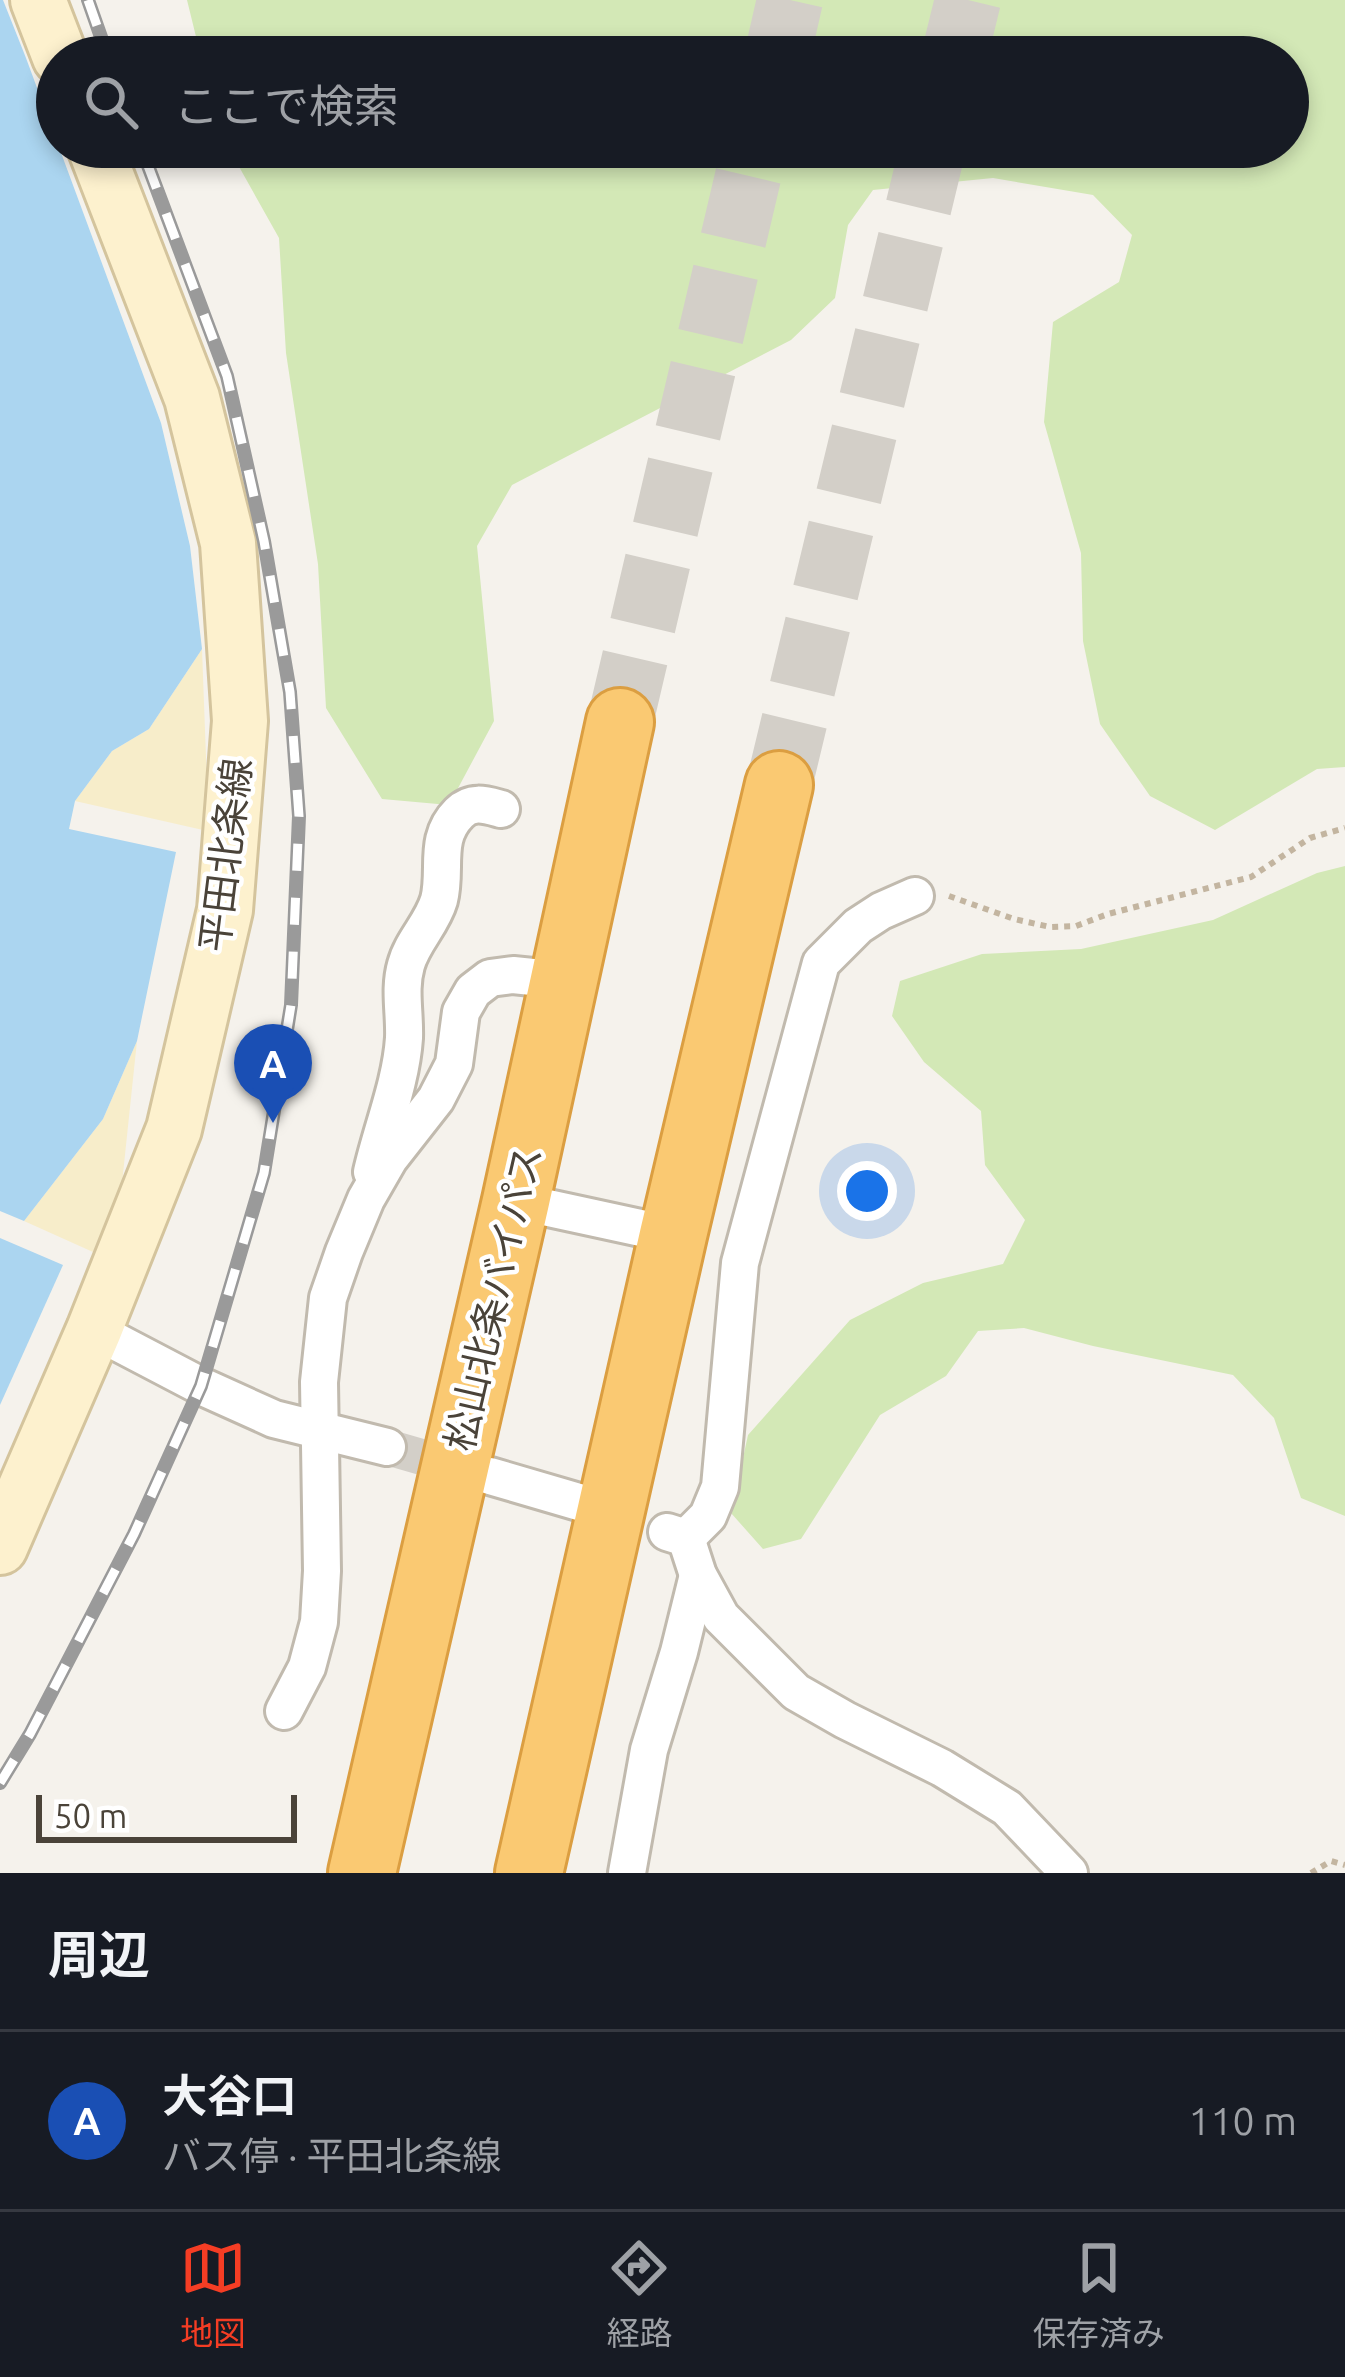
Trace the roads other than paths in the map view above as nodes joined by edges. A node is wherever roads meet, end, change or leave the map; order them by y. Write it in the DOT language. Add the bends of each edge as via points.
graph roads {
  1 [pos="38,0"];
  2 [pos="52,36"];
  3 [pos="103,168"];
  4 [pos="620,722"];
  5 [pos="779,785"];
  6 [pos="501,809"];
  7 [pos="915,896"];
  8 [pos="562,980"];
  9 [pos="366,1199"];
  10 [pos="516,1201"];
  11 [pos="673,1235"];
  12 [pos="94,1330"];
  13 [pos="318,1430"];
  14 [pos="387,1447"];
  15 [pos="490,1476"];
  16 [pos="589,1505"];
  17 [pos="0,1547"];
  18 [pos="698,1575"];
  19 [pos="284,1711"];
  20 [pos="362,1873"];
  21 [pos="529,1873"];
  22 [pos="627,1873"];
  23 [pos="1070,1873"];
  1 -- 2 [label="main road"];
  3 -- 12 [label="main road, 平田北条線" via="192,398 228,543 240,721 225,910 174,1129"];
  4 -- 8 [label="highway, 松山北条バイパス"];
  5 -- 11 [label="highway"];
  6 -- 9 [label="street" via="478,803 460,811 442,839 440,897 407,959 404,1039"];
  7 -- 18 [label="street" via="858,926 821,963 740,1263 720,1486 708,1516 676,1535"];
  8 -- 9 [label="street" via="512,975 473,991 436,1099"];
  8 -- 10 [label="highway, 松山北条バイパス"];
  9 -- 13 [label="street" via="328,1298"];
  10 -- 11 [label="street"];
  10 -- 20 [label="highway, 松山北条バイパス"];
  11 -- 21 [label="highway"];
  12 -- 13 [label="street" via="274,1419"];
  12 -- 17 [label="main road, 平田北条線"];
  13 -- 14 [label="street"];
  13 -- 19 [label="street" via="319,1622"];
  15 -- 16 [label="street"];
  18 -- 22 [label="street" via="650,1750"];
  18 -- 23 [label="street" via="722,1616 796,1693 1007,1808"];
}
